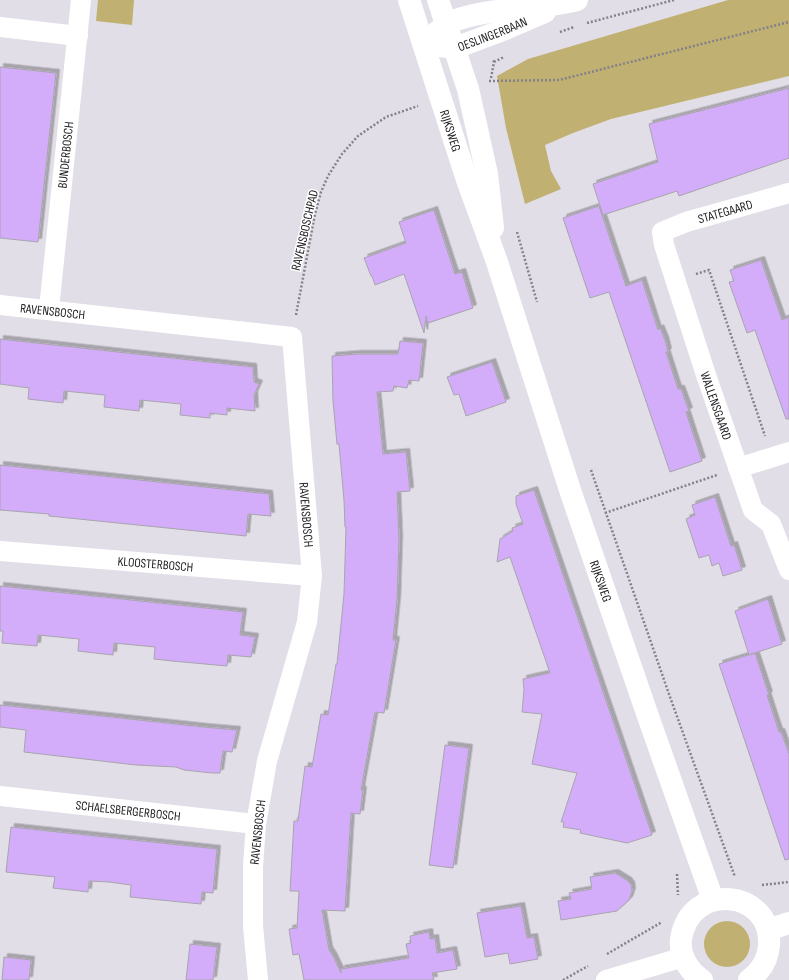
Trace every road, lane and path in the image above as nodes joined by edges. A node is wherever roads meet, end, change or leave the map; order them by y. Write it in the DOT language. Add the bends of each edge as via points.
graph roads {
  1 [pos="82,0"];
  2 [pos="409,0"];
  3 [pos="438,0"];
  4 [pos="674,0"];
  5 [pos="570,2"];
  6 [pos="789,22"];
  7 [pos="447,24"];
  8 [pos="584,24"];
  9 [pos="577,26"];
  10 [pos="0,27"];
  11 [pos="556,33"];
  12 [pos="78,36"];
  13 [pos="424,44"];
  14 [pos="455,48"];
  15 [pos="509,54"];
  16 [pos="494,62"];
  17 [pos="490,82"];
  18 [pos="420,105"];
  19 [pos="789,193"];
  20 [pos="516,228"];
  21 [pos="662,232"];
  22 [pos="496,259"];
  23 [pos="675,280"];
  24 [pos="0,305"];
  25 [pos="539,309"];
  26 [pos="49,310"];
  27 [pos="292,337"];
  28 [pos="781,455"];
  29 [pos="738,468"];
  30 [pos="590,469"];
  31 [pos="606,513"];
  32 [pos="0,551"];
  33 [pos="789,570"];
  34 [pos="312,576"];
  35 [pos="0,796"];
  36 [pos="256,824"];
  37 [pos="737,881"];
  38 [pos="789,882"];
  39 [pos="758,885"];
  40 [pos="713,900"];
  41 [pos="665,920"];
  42 [pos="789,922"];
  43 [pos="768,930"];
  44 [pos="604,956"];
  45 [pos="684,958"];
  46 [pos="591,964"];
  47 [pos="258,980"];
  48 [pos="564,980"];
  49 [pos="606,980"];
  50 [pos="702,980"];
  51 [pos="748,980"];
  1 -- 12 [label="street, BUNDERBOSCH"];
  2 -- 13 [label="street, RIJKSWEG"];
  3 -- 7 [label="street, RIJKSWEG"];
  4 -- 8 [label="path"];
  5 -- 7 [label="street, OESLINGERBAAN" via="479,14"];
  5 -- 14 [label="street, OESLINGERBAAN"];
  6 -- 17 [label="path" via="559,80"];
  7 -- 13 [label="street, OESLINGERBAAN"];
  7 -- 14 [label="street, RIJKSWEG"];
  9 -- 11 [label="path"];
  10 -- 12 [label="street"];
  12 -- 26 [label="street, BUNDERBOSCH"];
  13 -- 14 [label="street, OESLINGERBAAN"];
  13 -- 22 [label="street, RIJKSWEG" via="467,180"];
  14 -- 22 [label="street, RIJKSWEG" via="468,89 487,174"];
  15 -- 16 [label="path"];
  18 -- 27 [label="path, RAVENSBOSCHPAD" via="386,117 358,136 328,176 315,214"];
  19 -- 21 [label="street, STATEGAARD" via="686,222"];
  20 -- 25 [label="path"];
  21 -- 23 [label="street, WALLENSGAARD"];
  22 -- 40 [label="street, RIJKSWEG" via="571,493"];
  23 -- 28 [label="path" via="709,270"];
  23 -- 29 [label="street, WALLENSGAARD"];
  24 -- 26 [label="street, RAVENSBOSCH"];
  26 -- 27 [label="street, RAVENSBOSCH"];
  27 -- 34 [label="street, RAVENSBOSCH"];
  28 -- 29 [label="street"];
  29 -- 31 [label="path"];
  29 -- 33 [label="street, WALLENSGAARD" via="753,510 771,524"];
  30 -- 31 [label="path"];
  31 -- 37 [label="path"];
  32 -- 34 [label="street, KLOOSTERBOSCH"];
  34 -- 36 [label="street, RAVENSBOSCH" via="307,622 267,761"];
  35 -- 36 [label="street, SCHAELSBERGERBOSCH"];
  36 -- 47 [label="street, RAVENSBOSCH" via="253,926"];
  38 -- 39 [label="path"];
  40 -- 43 [label="street" via="731,899 744,902 759,914"];
  40 -- 45 [label="street" via="702,905 687,920 681,941"];
  41 -- 44 [label="path"];
  42 -- 43 [label="street"];
  43 -- 51 [label="street" via="768,952 765,962"];
  45 -- 49 [label="street"];
  45 -- 50 [label="street" via="688,968"];
  46 -- 48 [label="path"];
}
